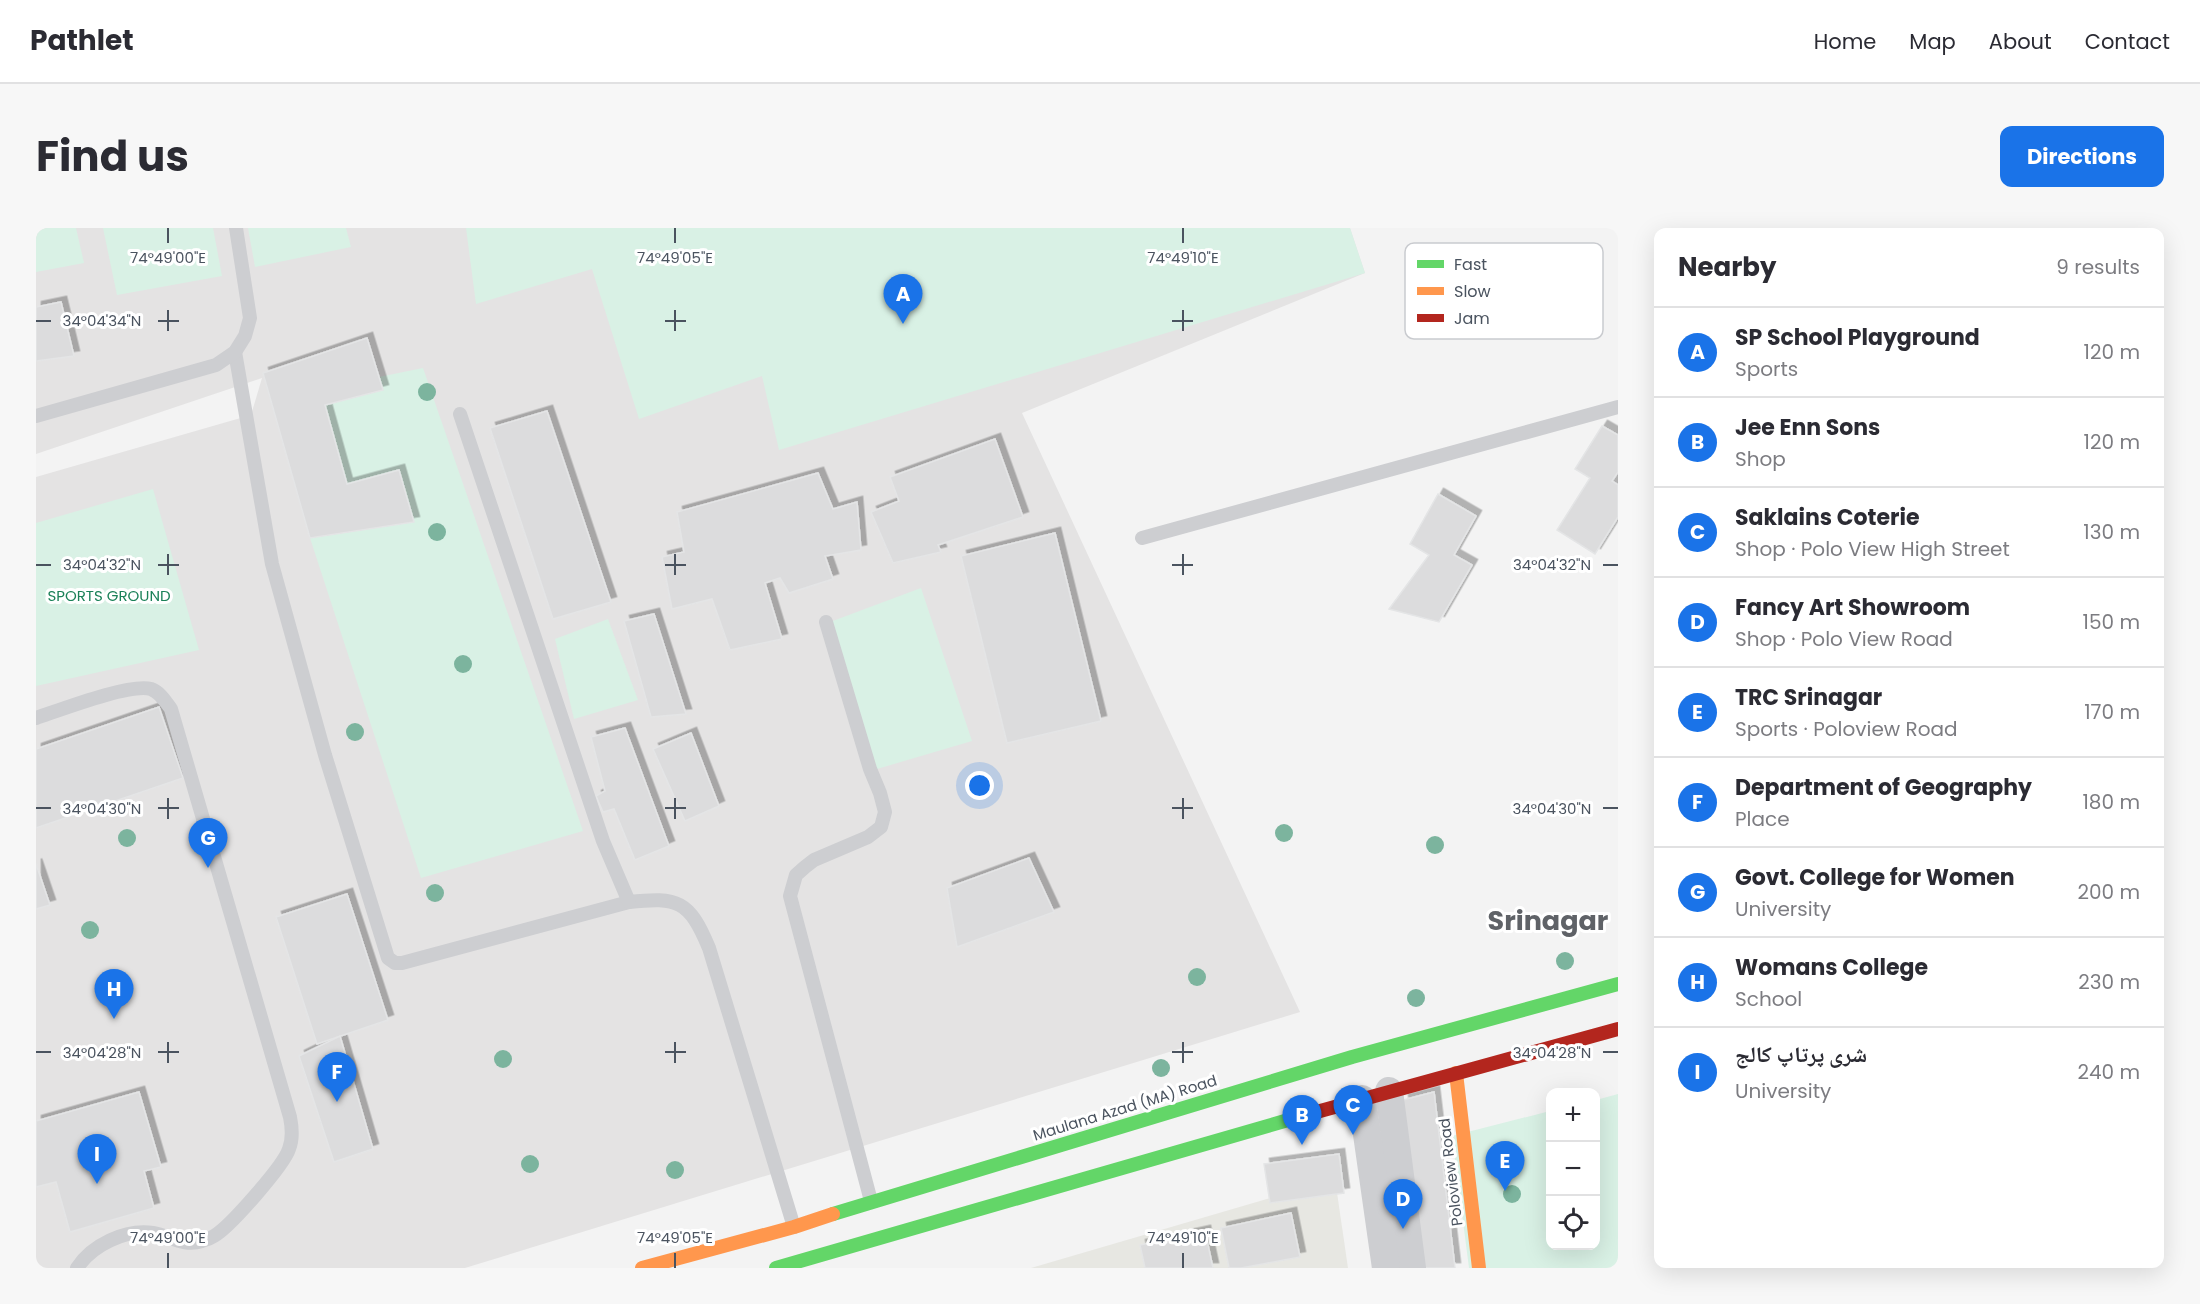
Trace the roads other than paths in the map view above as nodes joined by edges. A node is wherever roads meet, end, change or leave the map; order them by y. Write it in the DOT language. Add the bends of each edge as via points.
graph roads {
  1 [pos="236,228"];
  2 [pos="236,352"];
  3 [pos="1618,407"];
  4 [pos="460,414"];
  5 [pos="36,416"];
  6 [pos="1142,538"];
  7 [pos="826,622"];
  8 [pos="36,717"];
  9 [pos="628,902"];
  10 [pos="1618,984"];
  11 [pos="1618,1029"];
  12 [pos="1456,1073"];
  13 [pos="1389,1091"];
  14 [pos="1362,1099"];
  15 [pos="871,1201"];
  16 [pos="794,1227"];
  17 [pos="77,1268"];
  18 [pos="642,1268"];
  19 [pos="776,1268"];
  20 [pos="1386,1268"];
  21 [pos="1412,1268"];
  22 [pos="1479,1268"];
  1 -- 2 [label="lane" via="250,318"];
  2 -- 5 [label="lane" via="216,365"];
  2 -- 9 [label="lane" via="272,564 325,755 388,958 402,963"];
  3 -- 6 [label="lane"];
  4 -- 9 [label="lane" via="603,841"];
  7 -- 15 [label="lane" via="885,812 881,827 868,837 805,867 796,875 790,896"];
  8 -- 17 [label="lane" via="142,688 154,690 171,709 292,1133 282,1163 215,1236 185,1243 136,1232 98,1248"];
  9 -- 16 [label="lane" via="659,899 680,904 703,933"];
  10 -- 15 [label="main road, Maulana Azad (MA) Road" via="1352,1057"];
  11 -- 12 [label="main road"];
  12 -- 13 [label="main road"];
  12 -- 22 [label="main road, Poloview Road"];
  13 -- 14 [label="main road"];
  13 -- 21 [label="street"];
  14 -- 19 [label="main road"];
  14 -- 20 [label="street"];
  15 -- 16 [label="main road, Maulana Azad (MA) Road"];
  16 -- 18 [label="main road, Maulana Azad (MA) Road"];
}
